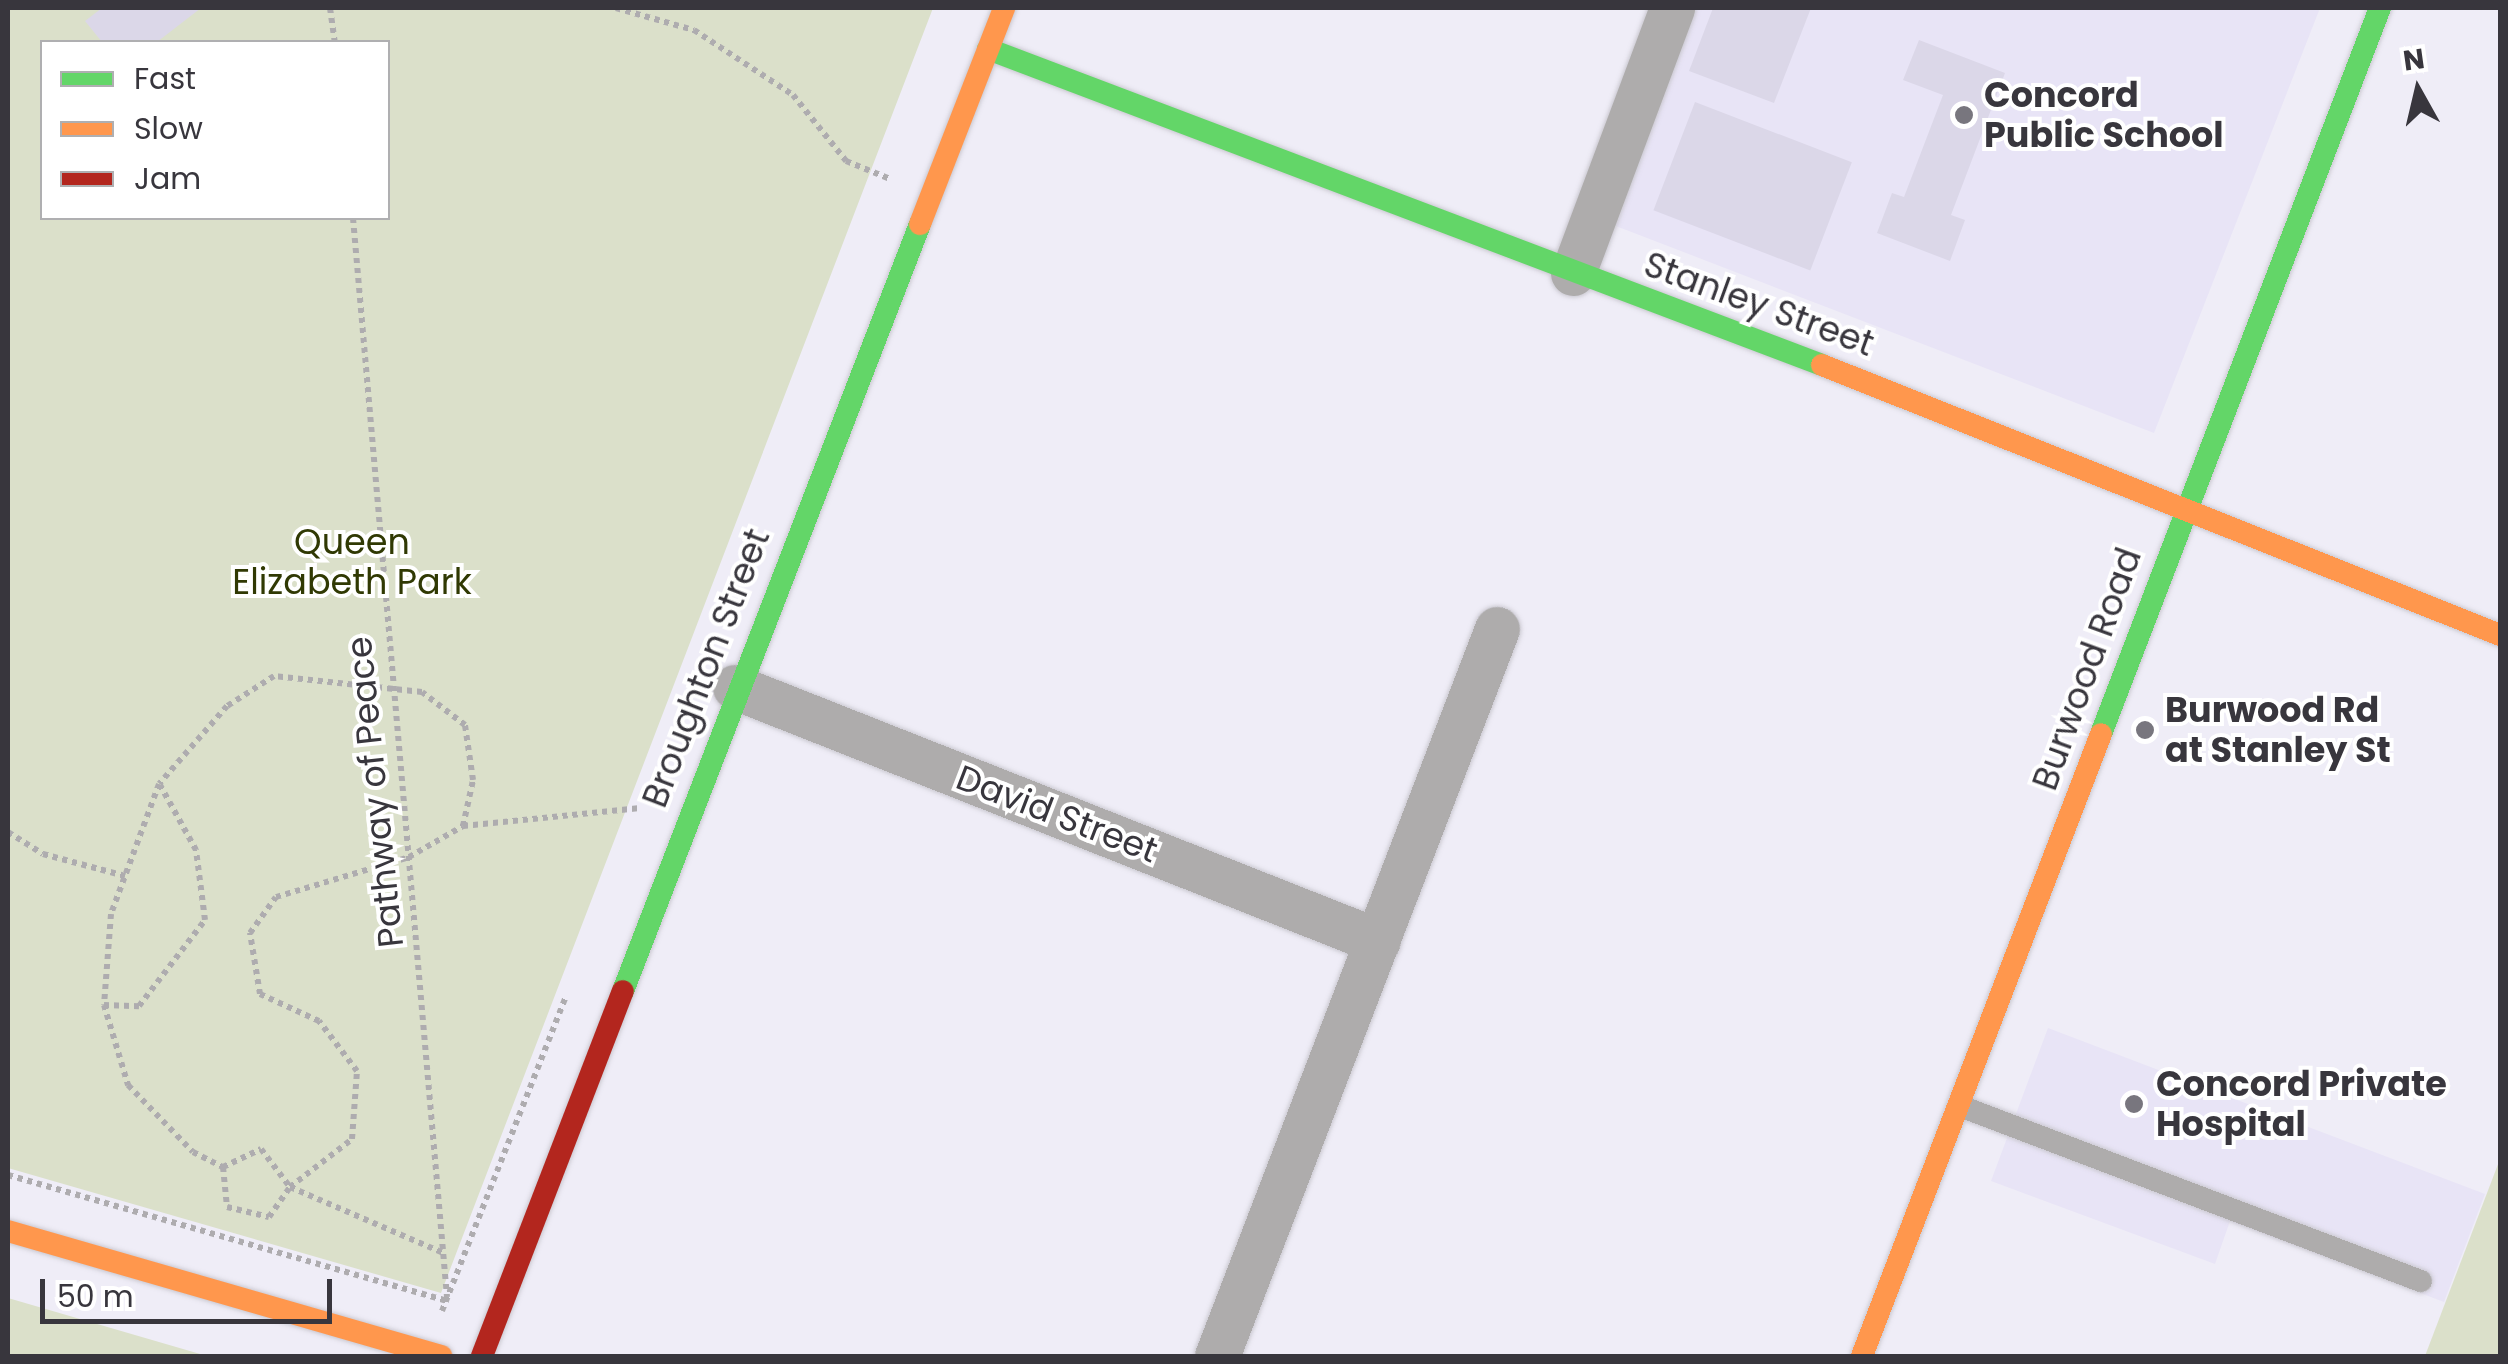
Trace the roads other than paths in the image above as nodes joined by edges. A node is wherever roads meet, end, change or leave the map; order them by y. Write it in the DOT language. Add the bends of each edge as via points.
graph roads {
  1 [pos="1004,8"];
  2 [pos="1672,8"];
  3 [pos="2380,8"];
  4 [pos="988,50"];
  5 [pos="1573,272"];
  6 [pos="2185,506"];
  7 [pos="1497,628"];
  8 [pos="2500,635"];
  9 [pos="735,688"];
  10 [pos="1378,941"];
  11 [pos="1960,1106"];
  12 [pos="8,1231"];
  13 [pos="2420,1280"];
  14 [pos="441,1356"];
  15 [pos="482,1356"];
  16 [pos="1216,1356"];
  17 [pos="1862,1356"];
  1 -- 4 [label="street, Broughton Street"];
  2 -- 5 [label="street"];
  3 -- 6 [label="street, Burwood Road"];
  4 -- 5 [label="street, Stanley Street"];
  4 -- 9 [label="street, Broughton Street"];
  5 -- 6 [label="street, Stanley Street"];
  6 -- 8 [label="street, Stanley Street"];
  6 -- 11 [label="street, Burwood Road"];
  7 -- 10 [label="street"];
  9 -- 10 [label="street, David Street"];
  9 -- 15 [label="street, Broughton Street"];
  10 -- 16 [label="street"];
  11 -- 13 [label="lane"];
  11 -- 17 [label="street, Burwood Road"];
  12 -- 14 [label="street"];
}
